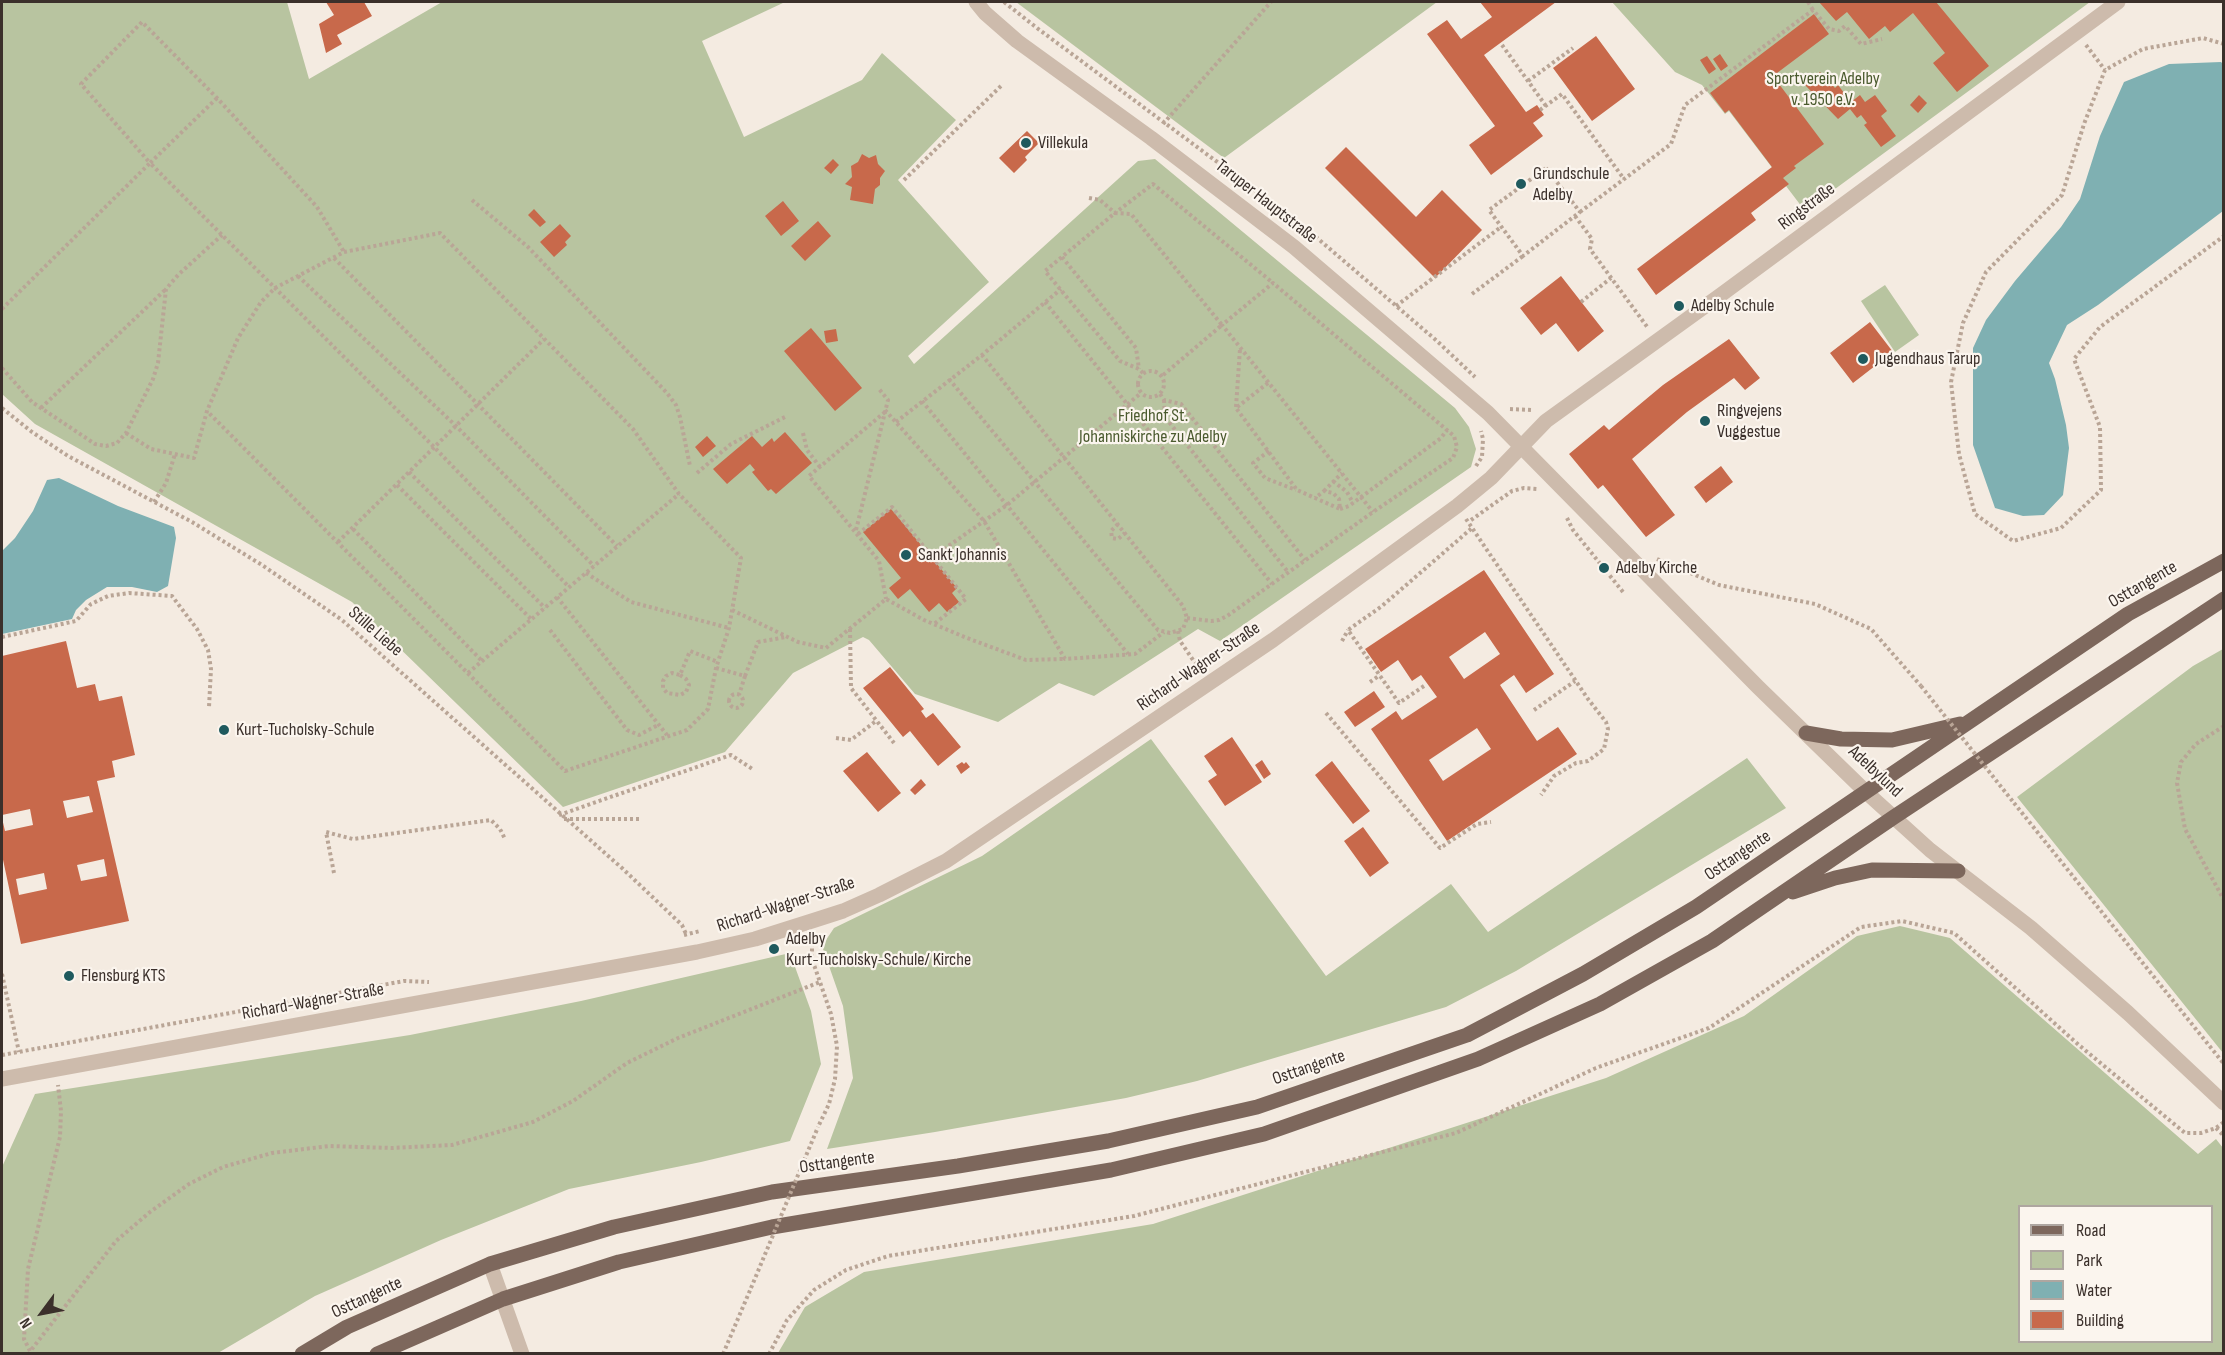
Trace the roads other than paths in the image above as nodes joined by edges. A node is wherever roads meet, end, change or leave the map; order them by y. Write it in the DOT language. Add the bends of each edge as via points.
graph roads {
  1 [pos="976,2"];
  2 [pos="2118,2"];
  3 [pos="1521,446"];
  4 [pos="2223,561"];
  5 [pos="2223,599"];
  6 [pos="1971,721"];
  7 [pos="1806,733"];
  8 [pos="1867,792"];
  9 [pos="1894,817"];
  10 [pos="1958,871"];
  11 [pos="1776,897"];
  12 [pos="2,1079"];
  13 [pos="2223,1103"];
  14 [pos="490,1264"];
  15 [pos="503,1299"];
  16 [pos="302,1353"];
  17 [pos="378,1353"];
  18 [pos="522,1353"];
  1 -- 3 [label="street, Taruper Hauptstraße" via="1017,41 1294,247 1488,413"];
  2 -- 3 [label="street, Ringstraße" via="1546,421"];
  3 -- 7 [label="street, Adelbylund"];
  3 -- 12 [label="street, Richard-Wagner-Straße" via="1457,506 1273,640 946,861 843,911 755,939 696,952"];
  4 -- 6 [label="main road, Osttangente" via="2128,614"];
  5 -- 9 [label="main road"];
  6 -- 7 [label="main road" via="1892,740 1841,739"];
  6 -- 8 [label="main road, Osttangente"];
  7 -- 8 [label="street, Adelbylund"];
  8 -- 9 [label="street, Adelbylund"];
  8 -- 14 [label="main road, Osttangente" via="1696,908 1467,1035 1257,1107 1108,1141 771,1192 614,1227"];
  9 -- 10 [label="street, Adelbylund"];
  9 -- 11 [label="main road"];
  10 -- 11 [label="main road" via="1872,870"];
  10 -- 13 [label="street, Adelbylund" via="2040,935"];
  11 -- 15 [label="main road" via="1712,941 1589,1008 1478,1059 1264,1134 1111,1170 772,1227 619,1262"];
  14 -- 15 [label="street"];
  14 -- 16 [label="main road, Osttangente" via="346,1327"];
  15 -- 17 [label="main road"];
  15 -- 18 [label="street"];
}
